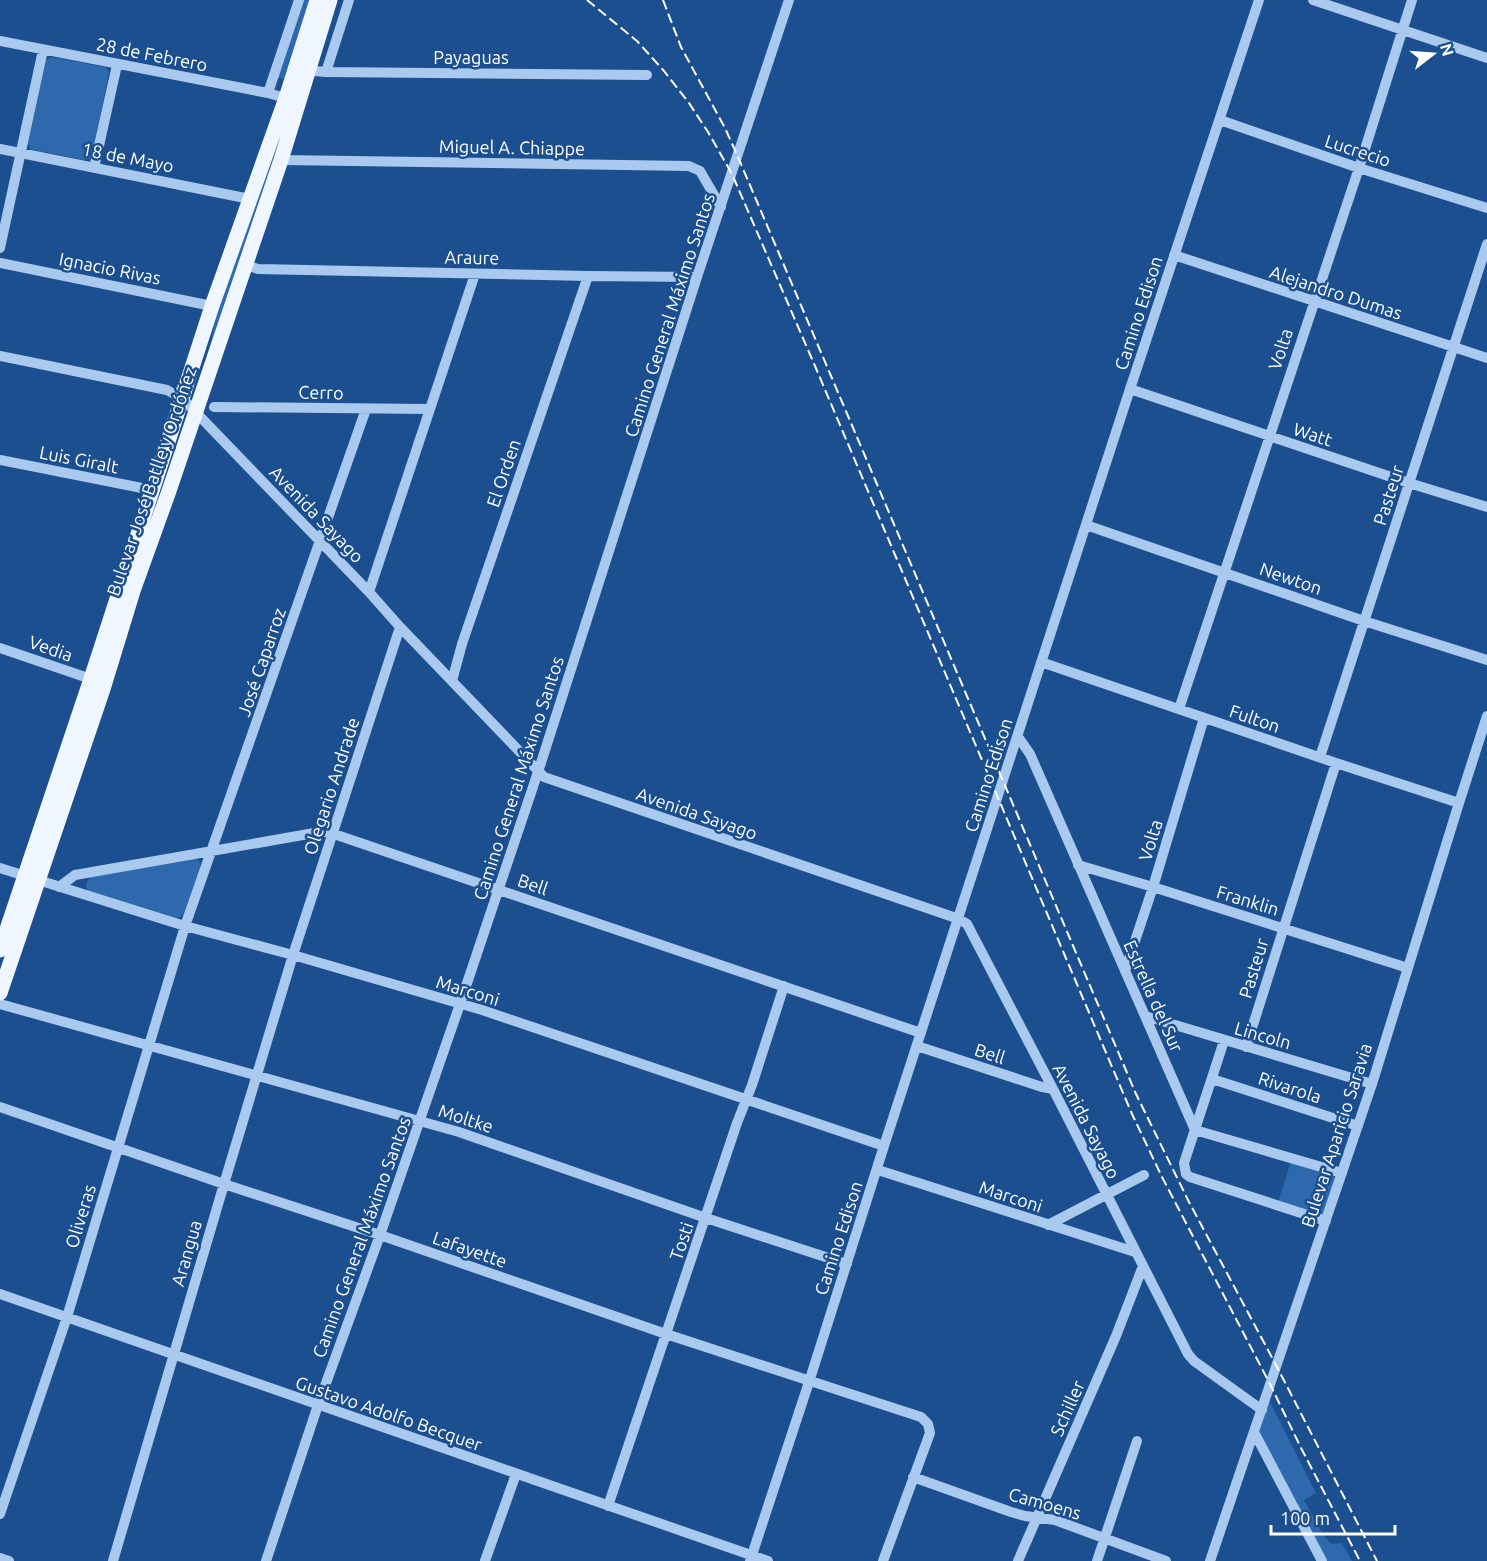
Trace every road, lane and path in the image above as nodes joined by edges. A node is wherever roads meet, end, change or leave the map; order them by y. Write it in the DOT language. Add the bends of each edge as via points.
graph roads {
  1 [pos="299,0"];
  2 [pos="317,0"];
  3 [pos="330,0"];
  4 [pos="349,0"];
  5 [pos="789,0"];
  6 [pos="1259,0"];
  7 [pos="1313,0"];
  8 [pos="1412,0"];
  9 [pos="1402,30"];
  10 [pos="0,41"];
  11 [pos="43,50"];
  12 [pos="1487,58"];
  13 [pos="117,65"];
  14 [pos="302,69"];
  15 [pos="326,72"];
  16 [pos="647,75"];
  17 [pos="268,93"];
  18 [pos="292,100"];
  19 [pos="1220,120"];
  20 [pos="0,149"];
  21 [pos="21,153"];
  22 [pos="281,160"];
  23 [pos="94,168"];
  24 [pos="1359,168"];
  25 [pos="250,199"];
  26 [pos="722,207"];
  27 [pos="1487,208"];
  28 [pos="1487,244"];
  29 [pos="0,248"];
  30 [pos="1174,255"];
  31 [pos="0,263"];
  32 [pos="246,265"];
  33 [pos="475,274"];
  34 [pos="588,276"];
  35 [pos="697,277"];
  36 [pos="1314,302"];
  37 [pos="212,306"];
  38 [pos="1453,348"];
  39 [pos="0,356"];
  40 [pos="1487,358"];
  41 [pos="1130,389"];
  42 [pos="183,399"];
  43 [pos="214,407"];
  44 [pos="366,409"];
  45 [pos="429,409"];
  46 [pos="196,410"];
  47 [pos="1269,437"];
  48 [pos="0,460"];
  49 [pos="1409,483"];
  50 [pos="152,490"];
  51 [pos="1487,507"];
  52 [pos="1086,525"];
  53 [pos="321,542"];
  54 [pos="1223,573"];
  55 [pos="369,592"];
  56 [pos="1364,621"];
  57 [pos="400,627"];
  58 [pos="0,648"];
  59 [pos="1487,660"];
  60 [pos="1041,662"];
  61 [pos="91,679"];
  62 [pos="452,681"];
  63 [pos="1179,709"];
  64 [pos="1487,717"];
  65 [pos="1204,718"];
  66 [pos="1018,737"];
  67 [pos="1320,757"];
  68 [pos="1336,763"];
  69 [pos="538,772"];
  70 [pos="1459,803"];
  71 [pos="333,834"];
  72 [pos="212,850"];
  73 [pos="1078,865"];
  74 [pos="0,868"];
  75 [pos="31,879"];
  76 [pos="59,887"];
  77 [pos="1153,887"];
  78 [pos="498,890"];
  79 [pos="959,919"];
  80 [pos="185,926"];
  81 [pos="1283,928"];
  82 [pos="0,950"];
  83 [pos="293,955"];
  84 [pos="1408,968"];
  85 [pos="1125,971"];
  86 [pos="3,973"];
  87 [pos="784,986"];
  88 [pos="0,993"];
  89 [pos="0,1004"];
  90 [pos="460,1004"];
  91 [pos="1146,1016"];
  92 [pos="921,1033"];
  93 [pos="1224,1041"];
  94 [pos="149,1046"];
  95 [pos="917,1046"];
  96 [pos="1246,1047"];
  97 [pos="257,1075"];
  98 [pos="1212,1079"];
  99 [pos="1372,1084"];
  100 [pos="1053,1089"];
  101 [pos="746,1100"];
  102 [pos="0,1107"];
  103 [pos="420,1121"];
  104 [pos="1358,1126"];
  105 [pos="1195,1130"];
  106 [pos="884,1146"];
  107 [pos="118,1147"];
  108 [pos="878,1170"];
  109 [pos="1342,1173"];
  110 [pos="1144,1175"];
  111 [pos="224,1184"];
  112 [pos="1106,1195"];
  113 [pos="706,1218"];
  114 [pos="1326,1221"];
  115 [pos="1048,1225"];
  116 [pos="380,1235"];
  117 [pos="1135,1252"];
  118 [pos="847,1264"];
  119 [pos="1143,1266"];
  120 [pos="0,1294"];
  121 [pos="67,1317"];
  122 [pos="666,1334"];
  123 [pos="174,1355"];
  124 [pos="810,1382"];
  125 [pos="318,1405"];
  126 [pos="1262,1410"];
  127 [pos="1254,1432"];
  128 [pos="1137,1441"];
  129 [pos="516,1474"];
  130 [pos="914,1477"];
  131 [pos="608,1506"];
  132 [pos="0,1514"];
  133 [pos="1036,1517"];
  134 [pos="1105,1539"];
  135 [pos="0,1558"];
  136 [pos="751,1558"];
  137 [pos="9,1561"];
  138 [pos="113,1561"];
  139 [pos="266,1561"];
  140 [pos="485,1561"];
  141 [pos="768,1561"];
  142 [pos="883,1561"];
  143 [pos="1018,1561"];
  144 [pos="1097,1561"];
  145 [pos="1166,1561"];
  146 [pos="1210,1561"];
  147 [pos="1322,1561"];
  1 -- 17 [label="street"];
  2 -- 14 [label="main road, Bulevar José Batlle y Ordóñez"];
  3 -- 14 [label="main road, Bulevar José Batlle y Ordóñez"];
  4 -- 15 [label="street"];
  5 -- 26 [label="street, Camino General Máximo Santos"];
  6 -- 19 [label="street, Camino Edison"];
  7 -- 9 [label="street"];
  8 -- 9 [label="street, Volta"];
  9 -- 12 [label="street"];
  9 -- 24 [label="street, Volta"];
  10 -- 11 [label="street, 28 de Febrero"];
  11 -- 13 [label="street, 28 de Febrero"];
  11 -- 21 [label="street"];
  13 -- 17 [label="street, 28 de Febrero"];
  13 -- 23 [label="street"];
  14 -- 15 [label="street, Payaguas"];
  14 -- 18 [label="main road, Bulevar José Batlle y Ordóñez"];
  15 -- 16 [label="street, Payaguas"];
  17 -- 18 [label="street, 28 de Febrero"];
  18 -- 22 [label="main road, Bulevar José Batlle y Ordóñez"];
  18 -- 25 [label="main road, Bulevar José Batlle y Ordóñez"];
  19 -- 24 [label="street, Lucrecio"];
  19 -- 30 [label="street, Camino Edison"];
  20 -- 21 [label="street, 18 de Mayo"];
  21 -- 23 [label="street, 18 de Mayo"];
  21 -- 29 [label="street"];
  22 -- 26 [label="street, Miguel A. Chiappe" via="689,166 700,171"];
  22 -- 32 [label="main road, Bulevar José Batlle y Ordóñez"];
  23 -- 25 [label="street, 18 de Mayo"];
  24 -- 27 [label="street, Lucrecio"];
  24 -- 36 [label="street, Volta"];
  25 -- 37 [label="main road, Bulevar José Batlle y Ordóñez"];
  26 -- 35 [label="street, Camino General Máximo Santos"];
  28 -- 38 [label="street, Pasteur"];
  30 -- 36 [label="street, Alejandro Dumas"];
  30 -- 41 [label="street, Camino Edison"];
  31 -- 37 [label="street, Ignacio Rivas"];
  32 -- 33 [label="street, Araure" via="258,269"];
  32 -- 46 [label="main road, Bulevar José Batlle y Ordóñez"];
  33 -- 34 [label="street, Araure"];
  33 -- 45 [label="street"];
  34 -- 35 [label="street, Araure"];
  34 -- 62 [label="street, El Orden"];
  35 -- 69 [label="street, Camino General Máximo Santos"];
  36 -- 38 [label="street, Alejandro Dumas"];
  36 -- 47 [label="street, Volta"];
  37 -- 42 [label="main road, Bulevar José Batlle y Ordóñez"];
  38 -- 40 [label="street, Alejandro Dumas"];
  38 -- 49 [label="street, Pasteur"];
  39 -- 42 [label="street, Avenida Sayago" via="167,390"];
  41 -- 47 [label="street, Watt"];
  41 -- 52 [label="street, Camino Edison"];
  42 -- 46 [label="street, Avenida Sayago"];
  42 -- 50 [label="main road, Bulevar José Batlle y Ordóñez"];
  43 -- 44 [label="street, Cerro"];
  44 -- 45 [label="street, Cerro"];
  44 -- 53 [label="street, José Caparroz"];
  45 -- 55 [label="street"];
  46 -- 53 [label="street, Avenida Sayago"];
  46 -- 75 [label="main road, Bulevar José Batlle y Ordóñez" via="103,689"];
  47 -- 49 [label="street, Watt"];
  47 -- 54 [label="street, Volta"];
  48 -- 50 [label="street, Luis Giralt"];
  49 -- 51 [label="street, Watt"];
  49 -- 56 [label="street, Pasteur"];
  50 -- 61 [label="main road, Bulevar José Batlle y Ordóñez"];
  52 -- 54 [label="street, Newton"];
  52 -- 60 [label="street, Camino Edison"];
  53 -- 55 [label="street, Avenida Sayago"];
  53 -- 72 [label="street, José Caparroz"];
  54 -- 56 [label="street, Newton"];
  54 -- 63 [label="street, Volta"];
  55 -- 57 [label="street, Avenida Sayago"];
  56 -- 59 [label="street, Newton"];
  56 -- 67 [label="street, Pasteur"];
  57 -- 62 [label="street, Avenida Sayago"];
  57 -- 71 [label="street, Olegario Andrade"];
  58 -- 61 [label="street, Vedia"];
  60 -- 63 [label="street, Fulton"];
  60 -- 66 [label="street, Camino Edison"];
  61 -- 75 [label="main road, Bulevar José Batlle y Ordóñez"];
  62 -- 69 [label="street, Avenida Sayago"];
  63 -- 65 [label="street, Fulton"];
  64 -- 70 [label="street, Bulevar Aparicio Saravia"];
  65 -- 67 [label="street, Fulton"];
  65 -- 77 [label="street, Volta"];
  66 -- 73 [label="street, Estrella del Sur" via="1030,754"];
  66 -- 79 [label="street, Camino Edison"];
  67 -- 68 [label="street, Fulton"];
  68 -- 70 [label="street, Fulton"];
  68 -- 81 [label="street, Pasteur"];
  69 -- 78 [label="street, Camino General Máximo Santos"];
  69 -- 79 [label="street, Avenida Sayago" via="550,780"];
  70 -- 84 [label="street, Bulevar Aparicio Saravia"];
  71 -- 72 [label="street, Bell" via="320,832"];
  71 -- 78 [label="street, Bell"];
  71 -- 83 [label="street, Olegario Andrade"];
  72 -- 76 [label="street, Bell" via="75,875"];
  72 -- 80 [label="street, José Caparroz"];
  73 -- 77 [label="street, Franklin"];
  73 -- 85 [label="street, Estrella del Sur"];
  74 -- 75 [label="street"];
  75 -- 76 [label="street, Marconi"];
  75 -- 82 [label="main road, Bulevar José Batlle y Ordóñez"];
  75 -- 86 [label="main road, Bulevar José Batlle y Ordóñez"];
  76 -- 80 [label="street, Marconi"];
  77 -- 81 [label="street, Franklin"];
  77 -- 85 [label="street, Volta"];
  78 -- 87 [label="street, Bell"];
  78 -- 90 [label="street, Camino General Máximo Santos"];
  79 -- 92 [label="street, Camino Edison"];
  79 -- 100 [label="street, Avenida Sayago" via="967,924"];
  80 -- 83 [label="street, Marconi"];
  80 -- 94 [label="street, Oliveras"];
  81 -- 84 [label="street, Franklin"];
  81 -- 96 [label="street, Pasteur"];
  83 -- 90 [label="street, Marconi"];
  83 -- 97 [label="street, Arangua"];
  84 -- 99 [label="street, Bulevar Aparicio Saravia"];
  85 -- 91 [label="street, Estrella del Sur"];
  86 -- 88 [label="main road, Bulevar José Batlle y Ordóñez"];
  87 -- 92 [label="street, Bell"];
  87 -- 101 [label="street, Tosti"];
  89 -- 94 [label="street, Moltke"];
  90 -- 101 [label="street, Marconi"];
  90 -- 103 [label="street, Camino General Máximo Santos"];
  91 -- 93 [label="street, Lincoln"];
  91 -- 105 [label="street, Estrella del Sur"];
  92 -- 95 [label="street, Camino Edison"];
  93 -- 96 [label="street, Lincoln"];
  93 -- 98 [label="street"];
  94 -- 97 [label="street, Moltke"];
  94 -- 107 [label="street, Oliveras"];
  95 -- 100 [label="street, Bell"];
  95 -- 106 [label="street, Camino Edison"];
  96 -- 99 [label="street, Lincoln"];
  97 -- 103 [label="street, Moltke"];
  97 -- 111 [label="street, Arangua"];
  98 -- 104 [label="street, Rivarola"];
  98 -- 105 [label="street"];
  99 -- 104 [label="street, Bulevar Aparicio Saravia"];
  100 -- 112 [label="street, Avenida Sayago"];
  101 -- 106 [label="street, Marconi"];
  101 -- 113 [label="street, Tosti"];
  102 -- 107 [label="street, Lafayette"];
  103 -- 113 [label="street, Moltke"];
  103 -- 116 [label="street, Camino General Máximo Santos"];
  104 -- 109 [label="street, Bulevar Aparicio Saravia"];
  105 -- 109 [label="street"];
  105 -- 114 [label="street" via="1184,1163 1190,1177"];
  106 -- 108 [label="street, Camino Edison"];
  107 -- 111 [label="street, Lafayette"];
  107 -- 121 [label="street, Oliveras"];
  108 -- 115 [label="street, Marconi"];
  108 -- 118 [label="street, Camino Edison"];
  109 -- 114 [label="street, Bulevar Aparicio Saravia"];
  110 -- 112 [label="street"];
  111 -- 116 [label="street, Lafayette"];
  111 -- 123 [label="street, Arangua"];
  112 -- 115 [label="street"];
  112 -- 117 [label="street, Avenida Sayago"];
  113 -- 118 [label="street, Moltke"];
  113 -- 122 [label="street, Tosti"];
  114 -- 126 [label="street, Bulevar Aparicio Saravia"];
  115 -- 117 [label="street, Marconi"];
  116 -- 122 [label="street, Lafayette"];
  116 -- 125 [label="street, Camino General Máximo Santos"];
  117 -- 119 [label="street, Avenida Sayago"];
  118 -- 124 [label="street, Camino Edison"];
  119 -- 126 [label="street, Avenida Sayago" via="1188,1354"];
  119 -- 133 [label="street, Schiller"];
  120 -- 121 [label="street, Gustavo Adolfo Becquer"];
  121 -- 123 [label="street, Gustavo Adolfo Becquer"];
  121 -- 132 [label="street, Oliveras"];
  122 -- 124 [label="street, Lafayette"];
  122 -- 131 [label="street, Tosti"];
  123 -- 125 [label="street, Gustavo Adolfo Becquer"];
  123 -- 138 [label="street, Arangua"];
  124 -- 130 [label="street, Lafayette" via="921,1417 930,1433"];
  124 -- 136 [label="street, Camino Edison"];
  125 -- 129 [label="street, Gustavo Adolfo Becquer"];
  125 -- 139 [label="street, Camino General Máximo Santos"];
  126 -- 127 [label="street, Bulevar Aparicio Saravia"];
  127 -- 146 [label="street, Bulevar Aparicio Saravia"];
  127 -- 147 [label="street"];
  128 -- 134 [label="street"];
  129 -- 131 [label="street, Gustavo Adolfo Becquer"];
  129 -- 140 [label="street"];
  130 -- 133 [label="street, Camoens" via="1011,1512"];
  130 -- 142 [label="street"];
  131 -- 136 [label="street, Gustavo Adolfo Becquer"];
  133 -- 134 [label="street, Camoens"];
  133 -- 143 [label="street, Schiller"];
  134 -- 144 [label="street"];
  134 -- 145 [label="street, Camoens"];
  135 -- 137 [label="street"];
  136 -- 141 [label="street, Gustavo Adolfo Becquer"];
}
